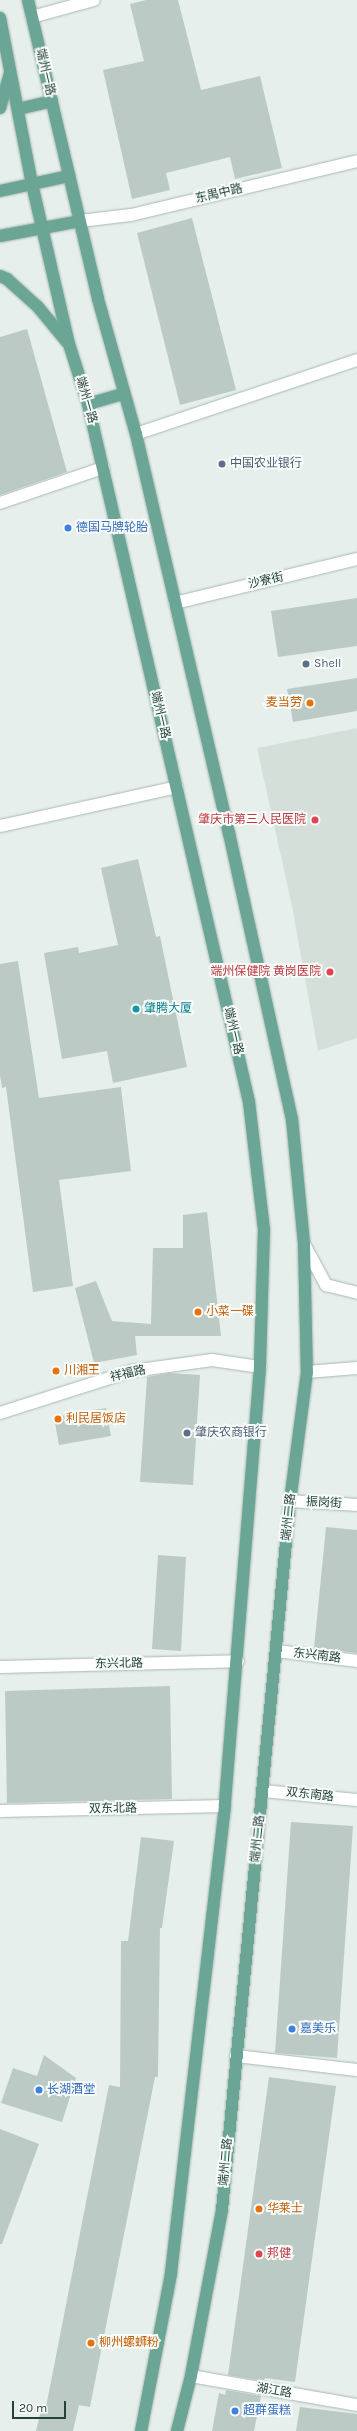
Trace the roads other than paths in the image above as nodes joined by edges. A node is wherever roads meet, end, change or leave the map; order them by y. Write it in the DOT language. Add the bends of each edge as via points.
graph roads {
  1 [pos="28,0"];
  2 [pos="94,0"];
  3 [pos="32,17"];
  4 [pos="0,18"];
  5 [pos="11,70"];
  6 [pos="52,101"];
  7 [pos="0,108"];
  8 [pos="18,109"];
  9 [pos="357,161"];
  10 [pos="69,176"];
  11 [pos="32,184"];
  12 [pos="0,191"];
  13 [pos="80,221"];
  14 [pos="42,228"];
  15 [pos="0,236"];
  16 [pos="0,276"];
  17 [pos="69,344"];
  18 [pos="357,360"];
  19 [pos="124,394"];
  20 [pos="88,404"];
  21 [pos="136,434"];
  22 [pos="103,468"];
  23 [pos="0,503"];
  24 [pos="357,559"];
  25 [pos="176,602"];
  26 [pos="177,787"];
  27 [pos="0,826"];
  28 [pos="304,1244"];
  29 [pos="357,1293"];
  30 [pos="260,1367"];
  31 [pos="357,1368"];
  32 [pos="307,1372"];
  33 [pos="0,1413"];
  34 [pos="290,1501"];
  35 [pos="357,1505"];
  36 [pos="277,1651"];
  37 [pos="238,1661"];
  38 [pos="357,1661"];
  39 [pos="0,1667"];
  40 [pos="263,1791"];
  41 [pos="357,1800"];
  42 [pos="225,1806"];
  43 [pos="0,1811"];
  44 [pos="236,2056"];
  45 [pos="357,2070"];
  46 [pos="191,2376"];
  47 [pos="357,2405"];
  48 [pos="141,2431"];
  49 [pos="177,2431"];
  1 -- 3 [label="main road, 端州一路"];
  2 -- 3 [label="street"];
  3 -- 6 [label="main road, 端州一路"];
  4 -- 5 [label="main road, 端州一路"];
  5 -- 7 [label="main road"];
  5 -- 8 [label="main road, 端州一路"];
  6 -- 8 [label="main road"];
  6 -- 10 [label="main road, 端州一路"];
  8 -- 11 [label="main road, 端州一路"];
  9 -- 13 [label="street, 东禺中路" via="131,215"];
  10 -- 11 [label="main road"];
  10 -- 13 [label="main road, 端州一路"];
  11 -- 12 [label="main road"];
  11 -- 14 [label="main road, 端州一路"];
  13 -- 14 [label="main road"];
  13 -- 19 [label="main road, 端州一路"];
  14 -- 15 [label="main road"];
  14 -- 17 [label="main road, 端州一路"];
  16 -- 17 [label="main road" via="7,279 38,307"];
  17 -- 20 [label="main road, 端州一路"];
  18 -- 21 [label="street"];
  19 -- 20 [label="main road"];
  19 -- 21 [label="main road, 端州一路"];
  20 -- 22 [label="main road, 端州一路"];
  21 -- 25 [label="main road, 端州一路"];
  22 -- 23 [label="street"];
  22 -- 26 [label="main road, 端州一路"];
  24 -- 25 [label="street, 沙寮街"];
  25 -- 28 [label="main road, 端州一路" via="292,1119"];
  26 -- 27 [label="street"];
  26 -- 30 [label="main road, 端州一路" via="249,1102 264,1229"];
  28 -- 29 [label="street" via="326,1285"];
  28 -- 32 [label="main road, 端州二路"];
  30 -- 33 [label="street, 祥福路" via="212,1360 132,1371"];
  30 -- 37 [label="main road"];
  31 -- 32 [label="street"];
  32 -- 34 [label="main road, 端州二路"];
  34 -- 35 [label="street, 振岗街"];
  34 -- 36 [label="main road, 端州二路"];
  36 -- 38 [label="street, 东兴南路"];
  36 -- 40 [label="main road, 端州二路"];
  37 -- 39 [label="street, 东兴北路"];
  37 -- 42 [label="main road"];
  40 -- 41 [label="street, 双东南路"];
  40 -- 44 [label="main road, 端州二路"];
  42 -- 43 [label="street, 双东北路"];
  42 -- 48 [label="main road" via="171,2274"];
  44 -- 45 [label="street"];
  44 -- 46 [label="main road, 端州二路" via="222,2210"];
  46 -- 47 [label="street, 湖江路"];
  46 -- 49 [label="main road, 端州二路"];
}
